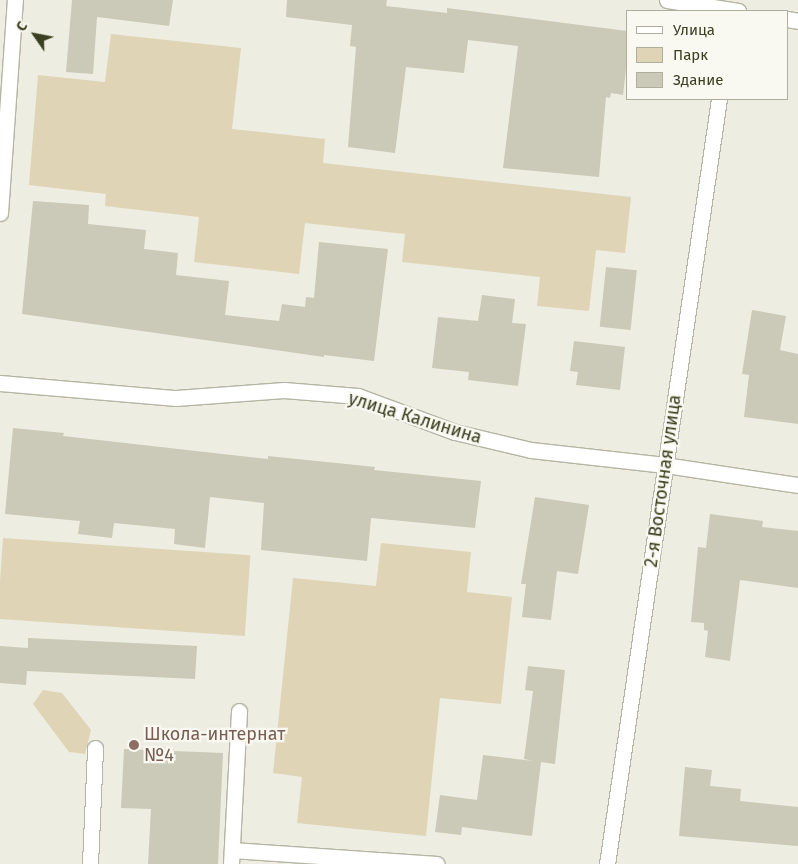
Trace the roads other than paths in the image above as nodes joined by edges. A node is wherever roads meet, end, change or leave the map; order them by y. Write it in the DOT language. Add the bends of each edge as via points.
graph roads {
  1 [pos="15,0"];
  2 [pos="667,0"];
  3 [pos="734,8"];
  4 [pos="719,100"];
  5 [pos="0,212"];
  6 [pos="0,383"];
  7 [pos="665,465"];
  8 [pos="798,485"];
  9 [pos="239,711"];
  10 [pos="95,748"];
  11 [pos="231,857"];
  12 [pos="90,864"];
  13 [pos="437,864"];
  14 [pos="607,864"];
  1 -- 5 [label="street"];
  2 -- 3 [label="street"];
  4 -- 7 [label="street, 2-я Восточная улица"];
  6 -- 7 [label="street, улица Калинина" via="176,398 284,390 358,396 455,432 531,450"];
  7 -- 8 [label="street, улица Калинина"];
  7 -- 14 [label="street, 2-я Восточная улица"];
  9 -- 11 [label="street"];
  10 -- 12 [label="street"];
  11 -- 13 [label="street"];
}
